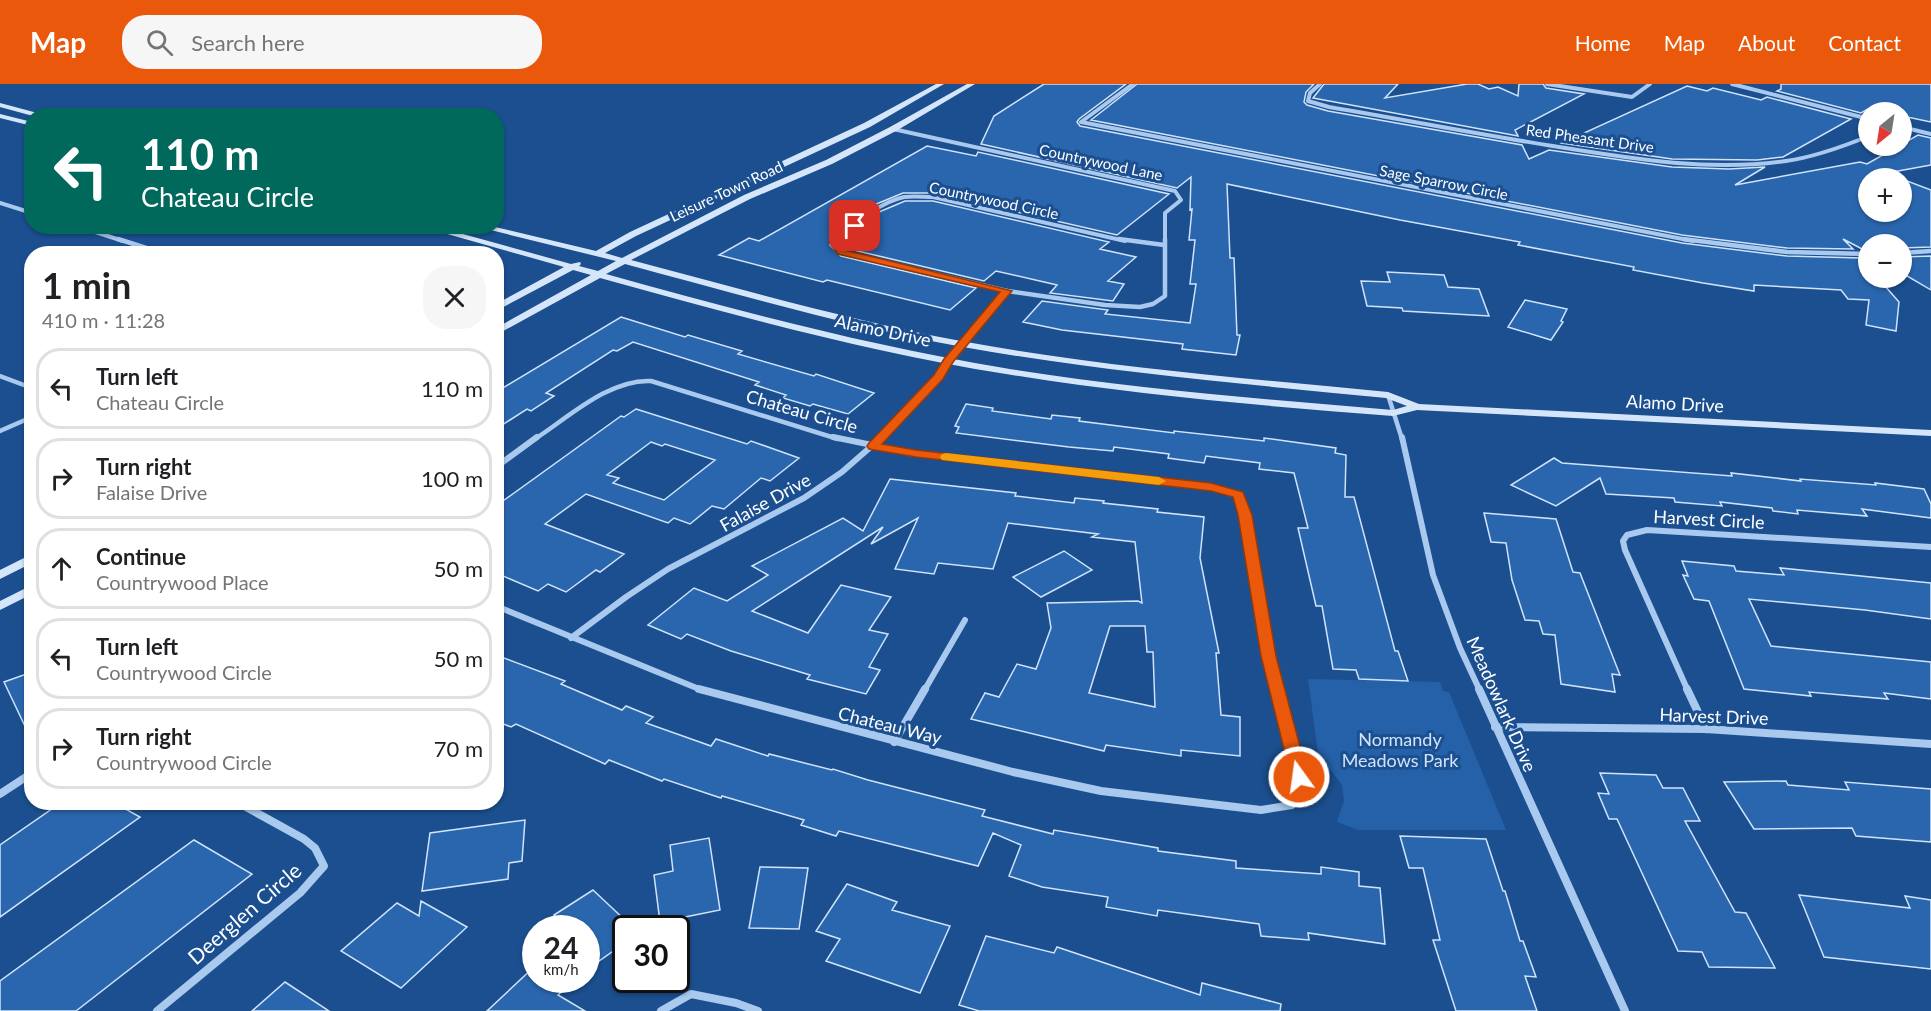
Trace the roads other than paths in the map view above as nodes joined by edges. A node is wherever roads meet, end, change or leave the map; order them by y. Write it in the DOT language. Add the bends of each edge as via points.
graph roads {
  1 [pos="941,84"];
  2 [pos="972,84"];
  3 [pos="1133,84"];
  4 [pos="1320,84"];
  5 [pos="1547,84"];
  6 [pos="1650,84"];
  7 [pos="1732,84"];
  8 [pos="0,105"];
  9 [pos="24,111"];
  10 [pos="0,116"];
  11 [pos="1858,116"];
  12 [pos="24,122"];
  13 [pos="893,129"];
  14 [pos="1912,129"];
  15 [pos="1931,134"];
  16 [pos="1858,142"];
  17 [pos="0,203"];
  18 [pos="24,210"];
  19 [pos="504,232"];
  20 [pos="102,234"];
  21 [pos="452,234"];
  22 [pos="1164,245"];
  23 [pos="140,246"];
  24 [pos="496,246"];
  25 [pos="504,248"];
  26 [pos="1931,251"];
  27 [pos="1912,252"];
  28 [pos="597,254"];
  29 [pos="1858,254"];
  30 [pos="624,261"];
  31 [pos="573,267"];
  32 [pos="601,274"];
  33 [pos="1007,291"];
  34 [pos="504,304"];
  35 [pos="504,328"];
  36 [pos="962,344"];
  37 [pos="948,361"];
  38 [pos="0,376"];
  39 [pos="24,385"];
  40 [pos="1388,396"];
  41 [pos="1416,407"];
  42 [pos="1393,413"];
  43 [pos="24,420"];
  44 [pos="0,431"];
  45 [pos="1931,433"];
  46 [pos="873,446"];
  47 [pos="504,462"];
  48 [pos="1931,547"];
  49 [pos="24,562"];
  50 [pos="0,575"];
  51 [pos="24,593"];
  52 [pos="0,606"];
  53 [pos="504,609"];
  54 [pos="965,620"];
  55 [pos="571,638"];
  56 [pos="1495,727"];
  57 [pos="1706,729"];
  58 [pos="894,742"];
  59 [pos="1931,744"];
  60 [pos="24,778"];
  61 [pos="0,794"];
  62 [pos="1292,805"];
  63 [pos="251,810"];
  64 [pos="157,1011"];
  65 [pos="661,1011"];
  66 [pos="758,1011"];
  67 [pos="1625,1011"];
  1 -- 28 [label="main road, Leisure Town Road" via="867,124"];
  2 -- 13 [label="main road, Leisure Town Road"];
  3 -- 29 [label="street, Sage Sparrow Circle" via="1081,122 1652,234 1748,248"];
  4 -- 16 [label="street, Red Pheasant Drive" via="1308,101 1583,151 1674,162 1789,160 1825,154"];
  5 -- 6 [label="street" via="1632,97"];
  7 -- 11 [label="street"];
  8 -- 9 [label="main road"];
  10 -- 12 [label="main road"];
  13 -- 22 [label="street, Countrywood Lane" via="1175,191 1181,200 1165,213"];
  13 -- 30 [label="main road, Leisure Town Road" via="747,197"];
  14 -- 15 [label="street"];
  17 -- 18 [label="street"];
  19 -- 28 [label="main road, Alamo Drive"];
  20 -- 23 [label="street"];
  21 -- 24 [label="main road, Alamo Drive"];
  22 -- 33 [label="street, Countrywood Lane" via="1165,296 1153,304 1105,305"];
  22 -- 33 [label="street, Countrywood Circle" via="1136,243 933,197 896,199 834,242 842,252"];
  25 -- 31 [label="main road, Alamo Drive"];
  26 -- 27 [label="street"];
  28 -- 30 [label="main road, Alamo Drive"];
  28 -- 31 [label="main road, Leisure Town Road"];
  30 -- 32 [label="main road, Leisure Town Road"];
  30 -- 36 [label="main road, Alamo Drive" via="853,322"];
  31 -- 32 [label="main road, Alamo Drive"];
  31 -- 34 [label="main road, Leisure Town Road"];
  32 -- 35 [label="main road, Leisure Town Road"];
  32 -- 37 [label="main road, Alamo Drive" via="810,330"];
  33 -- 36 [label="street, Falaise Drive"];
  36 -- 37 [label="street, Falaise Drive"];
  36 -- 40 [label="main road, Alamo Drive" via="1111,368"];
  37 -- 42 [label="main road, Alamo Drive" via="1163,394"];
  37 -- 46 [label="street, Falaise Drive" via="939,376"];
  38 -- 39 [label="street"];
  40 -- 41 [label="main road, Alamo Drive"];
  40 -- 42 [label="street, Meadowlark Drive"];
  41 -- 42 [label="main road, Alamo Drive"];
  41 -- 45 [label="main road, Alamo Drive"];
  42 -- 56 [label="street, Meadowlark Drive" via="1433,575"];
  43 -- 44 [label="street"];
  46 -- 47 [label="street, Chateau Circle" via="839,440 651,381 629,380"];
  46 -- 55 [label="street, Falaise Drive" via="808,496 636,588"];
  46 -- 62 [label="street, Chateau Circle" via="1211,487 1239,494 1268,656 1299,777"];
  48 -- 57 [label="street, Harvest Circle" via="1647,530 1627,535 1623,541 1625,550"];
  49 -- 50 [label="main road"];
  51 -- 52 [label="main road"];
  53 -- 55 [label="street, Chateau Way"];
  54 -- 58 [label="street"];
  55 -- 58 [label="street, Chateau Way" via="697,689"];
  56 -- 57 [label="street, Harvest Drive"];
  56 -- 67 [label="street, Meadowlark Drive"];
  57 -- 59 [label="street, Harvest Drive"];
  58 -- 62 [label="street, Chateau Way" via="1101,791 1261,810"];
  60 -- 61 [label="street"];
  63 -- 64 [label="street, Deerglen Circle" via="304,839 315,848 324,866 300,893"];
  65 -- 66 [label="street" via="691,994"];
}
